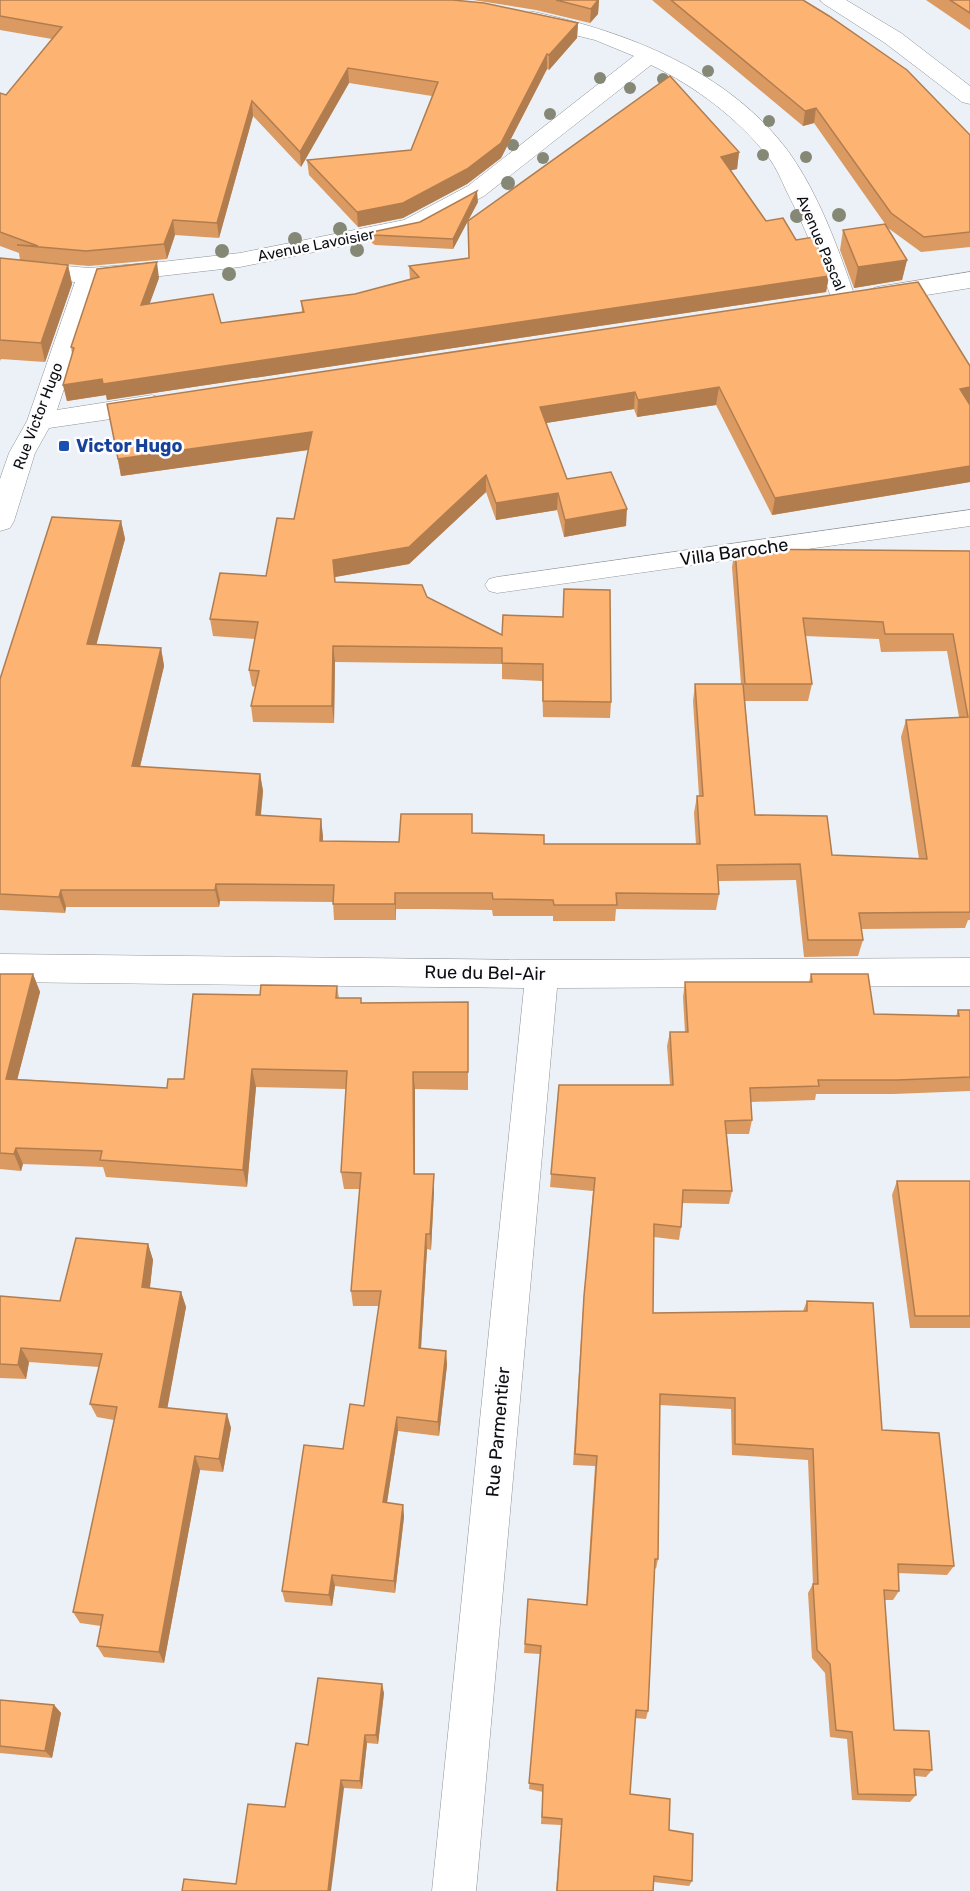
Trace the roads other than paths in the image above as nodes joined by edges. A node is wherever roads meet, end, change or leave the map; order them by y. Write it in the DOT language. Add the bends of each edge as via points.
graph roads {
  1 [pos="831,0"];
  2 [pos="509,13"];
  3 [pos="650,55"];
  4 [pos="970,97"];
  5 [pos="0,267"];
  6 [pos="88,276"];
  7 [pos="970,280"];
  8 [pos="170,401"];
  9 [pos="40,421"];
  10 [pos="970,518"];
  11 [pos="0,521"];
  12 [pos="497,585"];
  13 [pos="0,968"];
  14 [pos="970,972"];
  15 [pos="542,974"];
  16 [pos="454,1891"];
  1 -- 4 [label="street" via="893,38"];
  2 -- 3 [label="street, Avenue Pascal" via="598,34"];
  3 -- 6 [label="street, Avenue Lavoisier" via="476,191 411,226 240,260"];
  3 -- 7 [label="street, Avenue Pascal" via="726,101 779,155 813,218 832,302"];
  5 -- 6 [label="street, Avenue Lavoisier"];
  6 -- 9 [label="street, Rue Victor Hugo"];
  8 -- 9 [label="street"];
  9 -- 11 [label="street, Rue Victor Hugo" via="22,453"];
  10 -- 12 [label="lane, Villa Baroche"];
  13 -- 15 [label="street, Rue du Bel-Air"];
  14 -- 15 [label="street, Rue du Bel-Air"];
  15 -- 16 [label="street, Rue Parmentier"];
}
